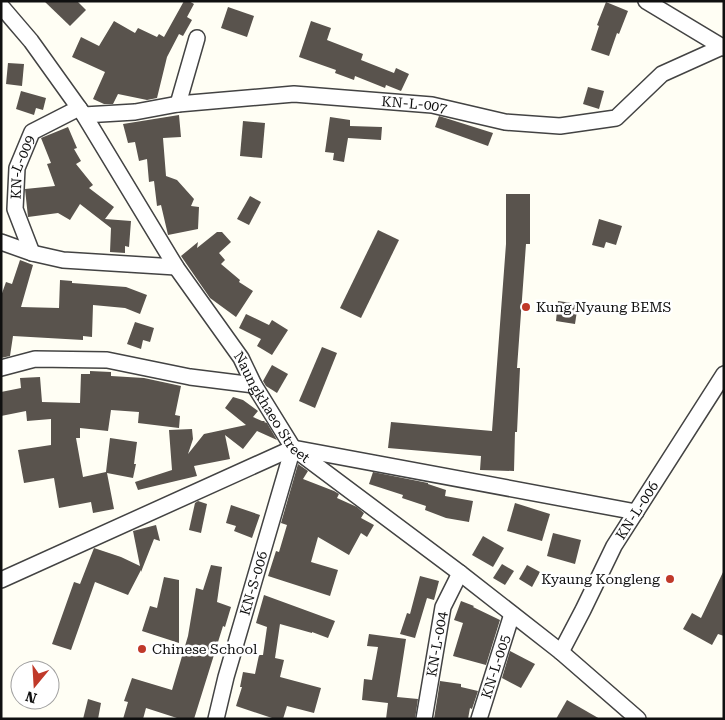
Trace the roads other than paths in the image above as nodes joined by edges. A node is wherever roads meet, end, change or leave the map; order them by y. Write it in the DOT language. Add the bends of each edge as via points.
graph roads {
  1 [pos="646,1"];
  2 [pos="1,6"];
  3 [pos="197,38"];
  4 [pos="723,47"];
  5 [pos="178,104"];
  6 [pos="81,112"];
  7 [pos="1,242"];
  8 [pos="32,253"];
  9 [pos="176,266"];
  10 [pos="1,368"];
  11 [pos="724,374"];
  12 [pos="254,385"];
  13 [pos="293,448"];
  14 [pos="636,512"];
  15 [pos="460,573"];
  16 [pos="1,580"];
  17 [pos="512,614"];
  18 [pos="561,652"];
  19 [pos="216,719"];
  20 [pos="424,719"];
  21 [pos="478,719"];
  22 [pos="638,719"];
  1 -- 4 [label="street"];
  2 -- 6 [label="street, Naungkhaeo Street" via="31,41"];
  3 -- 5 [label="street"];
  4 -- 5 [label="street, KN-L-007" via="662,74 616,118 560,126 506,122 432,105 294,94"];
  5 -- 6 [label="street, KN-L-007" via="135,112"];
  6 -- 8 [label="street, KN-L-009" via="32,132 17,168 15,208"];
  6 -- 9 [label="street, Naungkhaeo Street"];
  7 -- 8 [label="street"];
  8 -- 9 [label="street" via="63,260"];
  9 -- 12 [label="street, Naungkhaeo Street" via="241,358"];
  10 -- 12 [label="street" via="35,359 107,360 190,377"];
  11 -- 14 [label="street, KN-L-006"];
  12 -- 13 [label="street, Naungkhaeo Street"];
  13 -- 14 [label="street"];
  13 -- 15 [label="street, Naungkhaeo Street"];
  13 -- 16 [label="street"];
  13 -- 19 [label="street, KN-S-006"];
  14 -- 18 [label="street, KN-L-006" via="614,546"];
  15 -- 17 [label="street, Naungkhaeo Street"];
  15 -- 20 [label="street, KN-L-004" via="443,607"];
  17 -- 18 [label="street, Naungkhaeo Street"];
  17 -- 21 [label="street, KN-L-005"];
  18 -- 22 [label="street, Naungkhaeo Street"];
}
